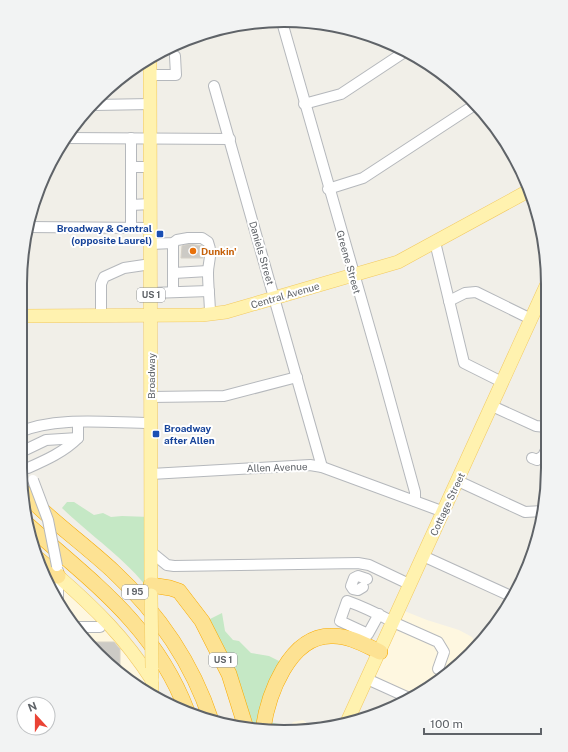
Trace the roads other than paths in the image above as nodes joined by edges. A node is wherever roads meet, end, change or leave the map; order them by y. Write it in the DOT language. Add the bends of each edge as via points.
graph roads {
  1 [pos="285,27"];
  2 [pos="400,55"];
  3 [pos="175,56"];
  4 [pos="150,65"];
  5 [pos="150,75"];
  6 [pos="214,86"];
  7 [pos="151,104"];
  8 [pos="304,104"];
  9 [pos="100,105"];
  10 [pos="471,108"];
  11 [pos="72,138"];
  12 [pos="131,138"];
  13 [pos="151,138"];
  14 [pos="230,139"];
  15 [pos="131,167"];
  16 [pos="151,167"];
  17 [pos="328,189"];
  18 [pos="524,193"];
  19 [pos="151,204"];
  20 [pos="131,205"];
  21 [pos="34,227"];
  22 [pos="131,228"];
  23 [pos="151,228"];
  24 [pos="435,242"];
  25 [pos="173,243"];
  26 [pos="151,244"];
  27 [pos="151,264"];
  28 [pos="208,271"];
  29 [pos="174,273"];
  30 [pos="353,275"];
  31 [pos="209,291"];
  32 [pos="173,292"];
  33 [pos="151,293"];
  34 [pos="541,297"];
  35 [pos="274,298"];
  36 [pos="448,301"];
  37 [pos="210,314"];
  38 [pos="27,316"];
  39 [pos="101,316"];
  40 [pos="151,316"];
  41 [pos="531,319"];
  42 [pos="297,377"];
  43 [pos="502,382"];
  44 [pos="151,397"];
  45 [pos="492,406"];
  46 [pos="78,423"];
  47 [pos="151,423"];
  48 [pos="541,426"];
  49 [pos="27,429"];
  50 [pos="78,438"];
  51 [pos="27,448"];
  52 [pos="541,457"];
  53 [pos="532,458"];
  54 [pos="322,467"];
  55 [pos="28,468"];
  56 [pos="151,474"];
  57 [pos="458,481"];
  58 [pos="29,498"];
  59 [pos="415,501"];
  60 [pos="537,511"];
  61 [pos="444,512"];
  62 [pos="35,531"];
  63 [pos="152,552"];
  64 [pos="423,556"];
  65 [pos="46,564"];
  66 [pos="372,566"];
  67 [pos="58,571"];
  68 [pos="365,582"];
  69 [pos="409,584"];
  70 [pos="58,590"];
  71 [pos="151,590"];
  72 [pos="508,595"];
  73 [pos="379,614"];
  74 [pos="393,622"];
  75 [pos="83,627"];
  76 [pos="100,627"];
  77 [pos="380,652"];
  78 [pos="438,669"];
  79 [pos="152,674"];
  80 [pos="366,679"];
  81 [pos="152,689"];
  82 [pos="403,695"];
  83 [pos="184,704"];
  84 [pos="209,713"];
  85 [pos="349,716"];
  86 [pos="244,722"];
  87 [pos="264,724"];
  1 -- 8 [label="street, Greene Street"];
  2 -- 8 [label="street" via="341,94"];
  3 -- 5 [label="street" via="176,75"];
  4 -- 5 [label="main road, Broadway / US 1"];
  5 -- 7 [label="main road, Broadway / US 1"];
  6 -- 14 [label="street, Daniels Street"];
  7 -- 9 [label="street"];
  7 -- 13 [label="main road, Broadway / US 1"];
  8 -- 17 [label="street, Greene Street"];
  10 -- 17 [label="street" via="364,178"];
  11 -- 12 [label="street"];
  12 -- 13 [label="street"];
  12 -- 15 [label="street"];
  13 -- 14 [label="street"];
  13 -- 16 [label="main road, Broadway / US 1"];
  14 -- 35 [label="street, Daniels Street"];
  15 -- 16 [label="street"];
  15 -- 20 [label="street"];
  16 -- 19 [label="main road, Broadway / US 1"];
  17 -- 30 [label="street, Greene Street"];
  18 -- 24 [label="main road, Central Avenue"];
  19 -- 20 [label="street"];
  19 -- 23 [label="main road, Broadway / US 1"];
  20 -- 22 [label="street"];
  21 -- 22 [label="street"];
  22 -- 23 [label="street"];
  23 -- 26 [label="main road, Broadway / US 1"];
  24 -- 30 [label="main road, Central Avenue" via="398,262"];
  24 -- 36 [label="street"];
  25 -- 26 [label="street"];
  25 -- 28 [label="street" via="188,238 202,238 208,242"];
  25 -- 29 [label="street"];
  26 -- 27 [label="main road, Broadway / US 1"];
  27 -- 33 [label="main road, Broadway / US 1"];
  27 -- 39 [label="street" via="124,268 104,277 101,284"];
  28 -- 29 [label="street"];
  28 -- 31 [label="street"];
  29 -- 32 [label="street"];
  30 -- 35 [label="main road, Central Avenue"];
  30 -- 59 [label="street, Greene Street" via="415,492"];
  31 -- 32 [label="street"];
  31 -- 37 [label="street"];
  32 -- 33 [label="street"];
  33 -- 40 [label="main road, Broadway / US 1"];
  34 -- 41 [label="main road, Cottage Street"];
  35 -- 37 [label="main road, Central Avenue"];
  35 -- 42 [label="street, Daniels Street"];
  36 -- 41 [label="street" via="465,293 476,292"];
  36 -- 43 [label="street" via="464,363"];
  37 -- 40 [label="main road, Central Avenue"];
  38 -- 39 [label="main road, Central Avenue"];
  39 -- 40 [label="main road, Central Avenue"];
  40 -- 44 [label="main road, Broadway / US 1"];
  41 -- 43 [label="main road, Cottage Street"];
  42 -- 44 [label="street" via="228,395"];
  42 -- 54 [label="street, Daniels Street"];
  43 -- 45 [label="main road, Cottage Street"];
  44 -- 47 [label="main road, Broadway / US 1"];
  45 -- 48 [label="street"];
  45 -- 57 [label="main road, Cottage Street"];
  46 -- 47 [label="street"];
  46 -- 49 [label="street" via="40,424"];
  46 -- 50 [label="street"];
  47 -- 56 [label="main road, Broadway / US 1"];
  50 -- 51 [label="street" via="46,440"];
  50 -- 55 [label="street" via="56,455"];
  52 -- 53 [label="street" via="537,460"];
  54 -- 56 [label="street, Allen Avenue" via="310,465"];
  54 -- 59 [label="street, Allen Avenue"];
  55 -- 67 [label="street, bridge" via="48,520"];
  56 -- 63 [label="main road, Broadway / US 1"];
  57 -- 60 [label="street" via="524,512"];
  57 -- 61 [label="main road, Cottage Street"];
  58 -- 84 [label="highway, I 95" via="112,570 151,611 184,659"];
  59 -- 61 [label="street, Allen Avenue"];
  61 -- 64 [label="main road, Cottage Street"];
  62 -- 83 [label="highway, I 95" via="98,585 132,620 165,666"];
  63 -- 66 [label="street" via="167,565 174,566 358,562"];
  63 -- 71 [label="main road, Broadway / US 1"];
  64 -- 69 [label="main road, Cottage Street"];
  64 -- 72 [label="street"];
  65 -- 67 [label="highway"];
  66 -- 68 [label="street"];
  66 -- 69 [label="street"];
  67 -- 70 [label="street"];
  67 -- 79 [label="main road" via="118,632"];
  69 -- 74 [label="main road, Cottage Street"];
  71 -- 79 [label="main road, Broadway / US 1, bridge"];
  71 -- 86 [label="highway, US 1" via="170,588 179,592 202,621 229,674"];
  73 -- 74 [label="street"];
  74 -- 77 [label="main road, Cottage Street"];
  74 -- 78 [label="street" via="438,642 444,652"];
  75 -- 76 [label="street"];
  77 -- 80 [label="main road, Cottage Street"];
  77 -- 87 [label="highway" via="340,636 320,637 307,643 296,653 279,678 268,705"];
  79 -- 81 [label="main road, Broadway / US 1"];
  80 -- 82 [label="street"];
  80 -- 85 [label="main road, Cottage Street"];
}
